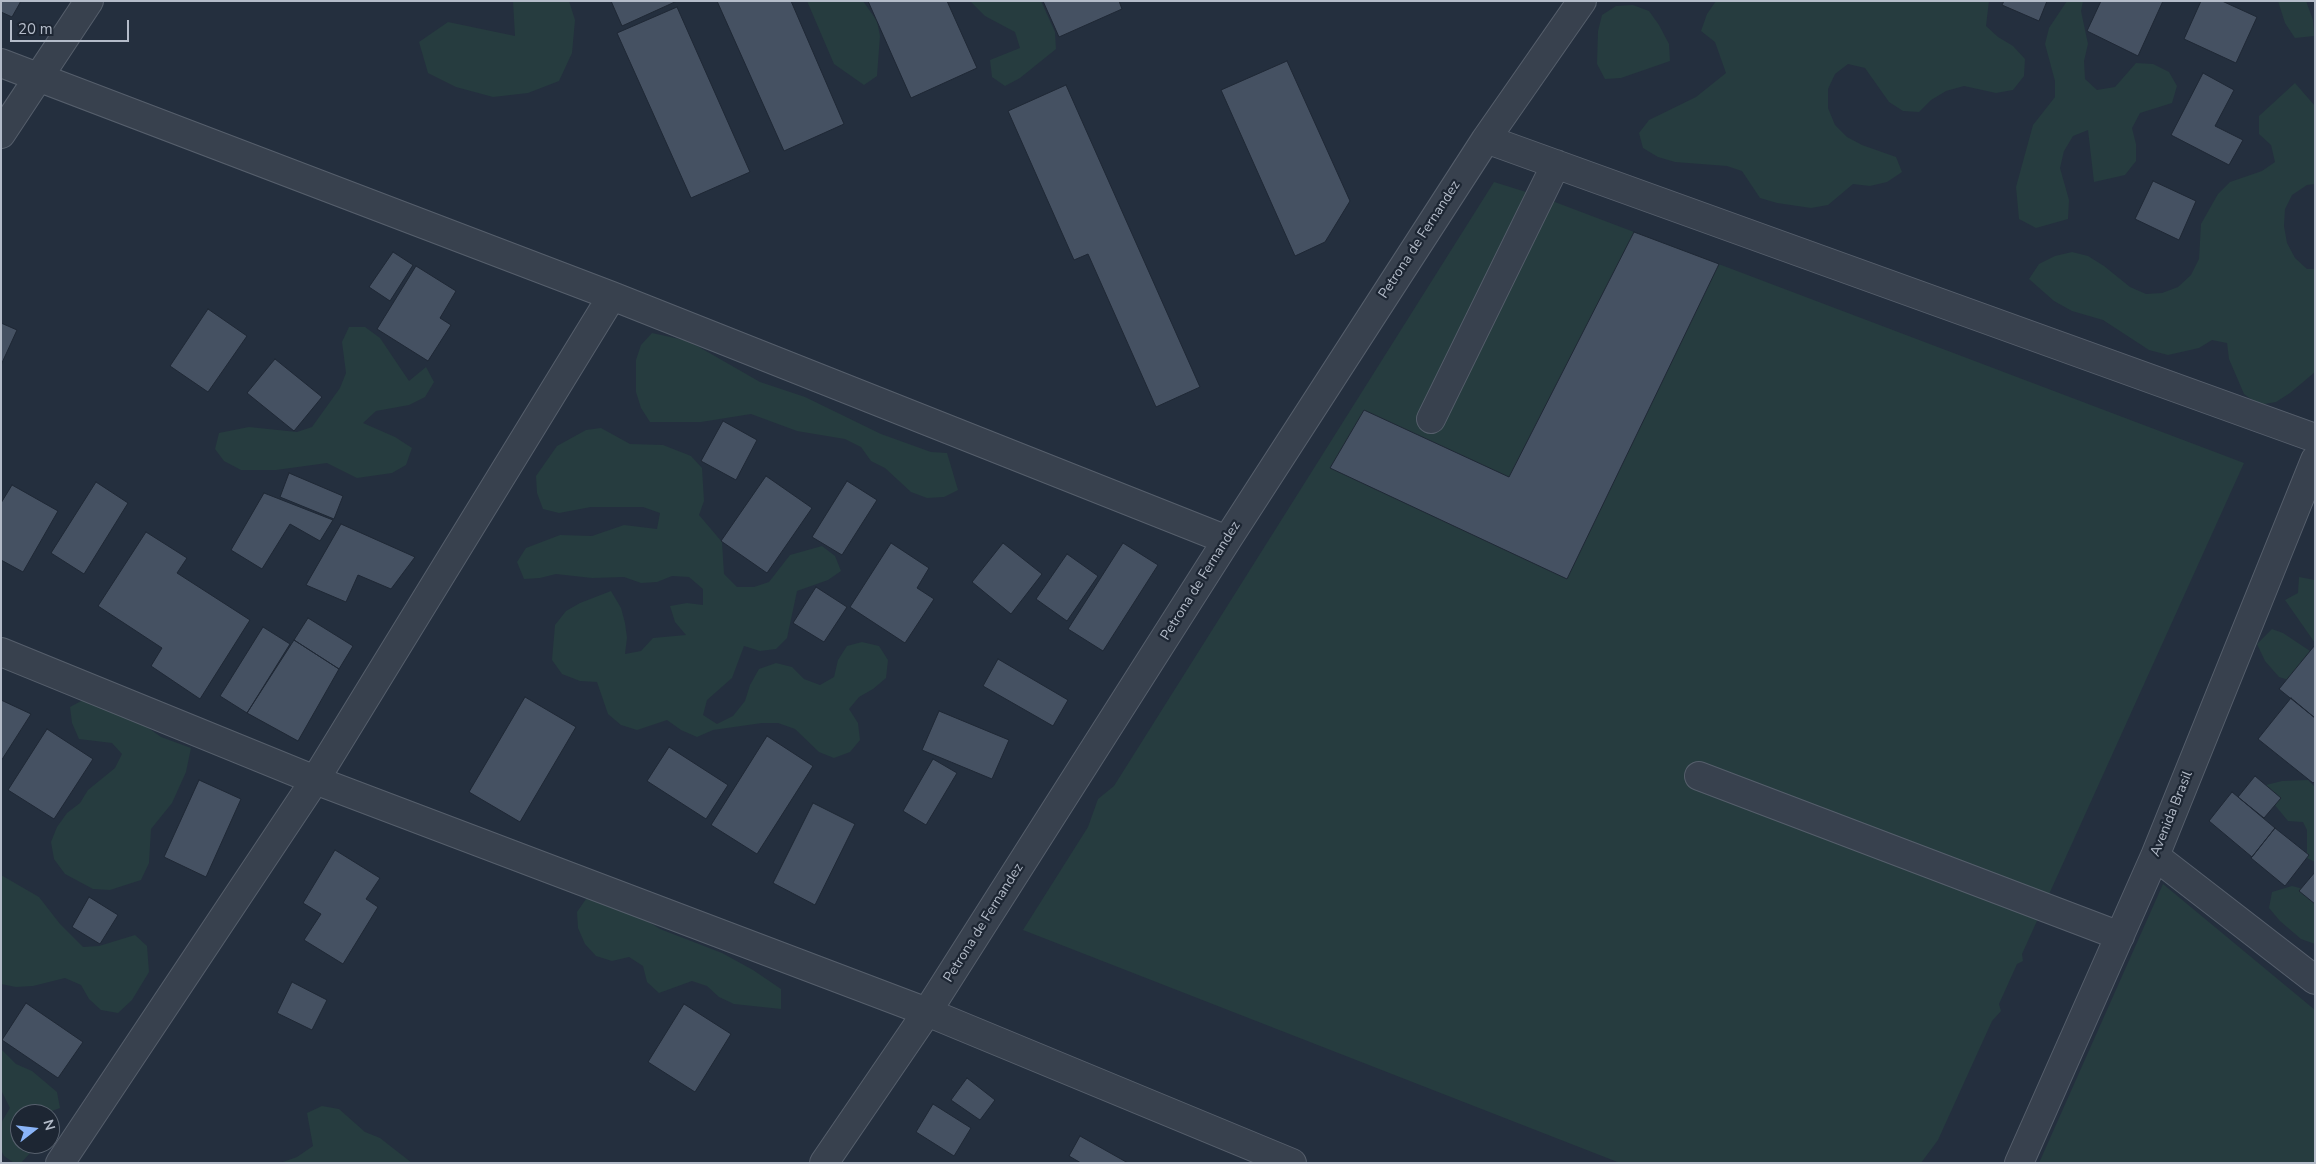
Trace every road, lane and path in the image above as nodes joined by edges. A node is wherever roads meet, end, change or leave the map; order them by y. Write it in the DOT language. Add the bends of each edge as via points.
graph roads {
  1 [pos="89,1"];
  2 [pos="1582,1"];
  3 [pos="1,63"];
  4 [pos="39,77"];
  5 [pos="1,134"];
  6 [pos="1486,139"];
  7 [pos="1556,164"];
  8 [pos="612,296"];
  9 [pos="1431,419"];
  10 [pos="2315,438"];
  11 [pos="2315,460"];
  12 [pos="1226,540"];
  13 [pos="1,652"];
  14 [pos="1699,776"];
  15 [pos="315,780"];
  16 [pos="2155,856"];
  17 [pos="2120,936"];
  18 [pos="2315,980"];
  19 [pos="928,1012"];
  20 [pos="60,1163"];
  21 [pos="824,1163"];
  22 [pos="1292,1163"];
  23 [pos="2018,1163"];
  1 -- 4 [label="street"];
  2 -- 6 [label="street, Petrona de Fernandez"];
  3 -- 4 [label="street"];
  4 -- 5 [label="street"];
  4 -- 8 [label="street"];
  6 -- 7 [label="street"];
  6 -- 12 [label="street, Petrona de Fernandez"];
  7 -- 9 [label="street"];
  7 -- 10 [label="street"];
  8 -- 12 [label="street"];
  8 -- 15 [label="street"];
  11 -- 16 [label="street, Avenida Brasil"];
  12 -- 19 [label="street, Petrona de Fernandez"];
  13 -- 15 [label="street"];
  14 -- 17 [label="street"];
  15 -- 19 [label="street"];
  15 -- 20 [label="street"];
  16 -- 17 [label="street, Avenida Brasil"];
  16 -- 18 [label="street"];
  17 -- 23 [label="street, Avenida Brasil"];
  19 -- 21 [label="street, Petrona de Fernandez"];
  19 -- 22 [label="street"];
}
